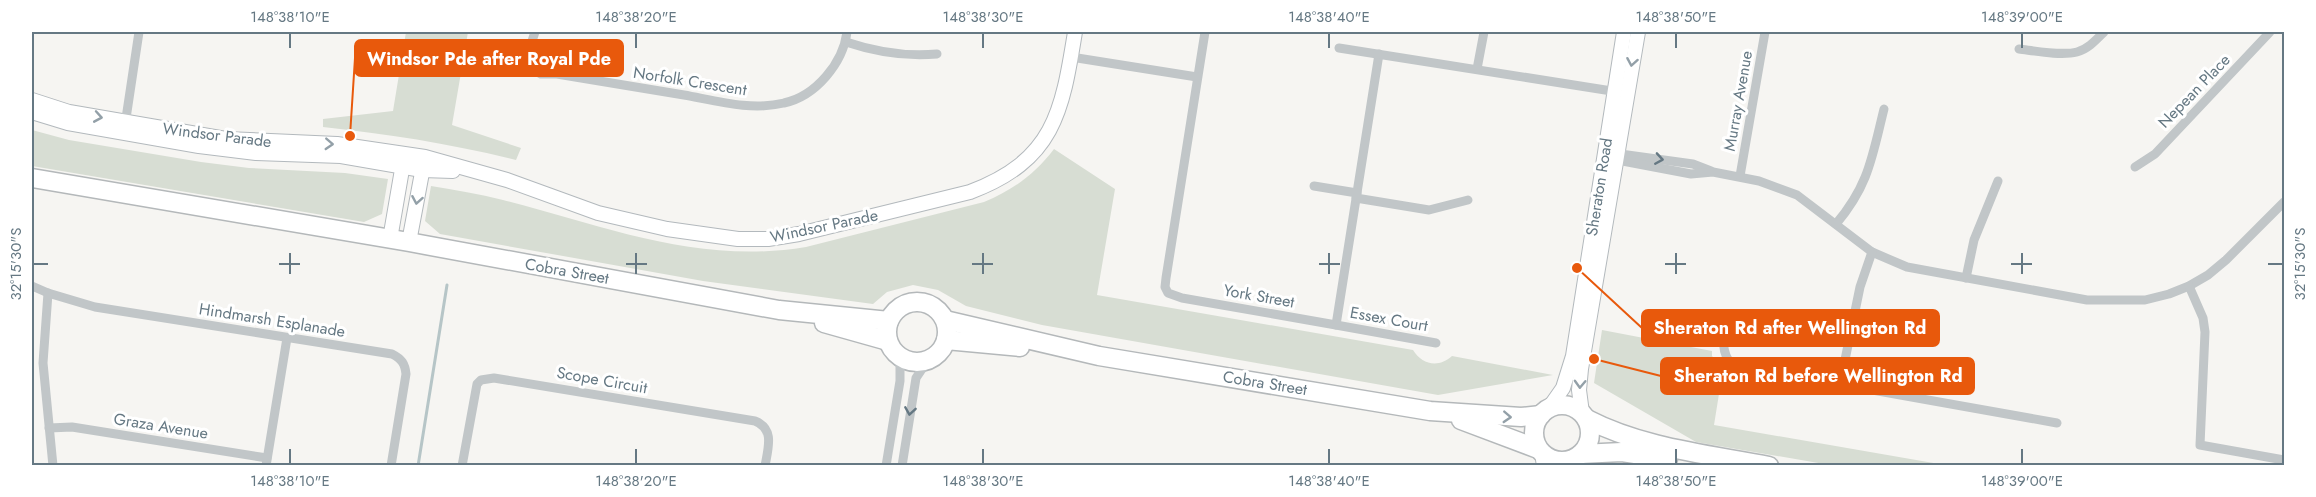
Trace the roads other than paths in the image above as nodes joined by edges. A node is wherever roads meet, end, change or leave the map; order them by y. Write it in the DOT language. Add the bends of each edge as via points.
graph roads {
  1 [pos="139,32"];
  2 [pos="535,32"];
  3 [pos="847,32"];
  4 [pos="1075,32"];
  5 [pos="1205,32"];
  6 [pos="1484,32"];
  7 [pos="1624,32"];
  8 [pos="1638,32"];
  9 [pos="1764,32"];
  10 [pos="2104,32"];
  11 [pos="2270,32"];
  12 [pos="846,42"];
  13 [pos="1339,48"];
  14 [pos="2019,49"];
  15 [pos="938,54"];
  16 [pos="1379,54"];
  17 [pos="1071,57"];
  18 [pos="1477,69"];
  19 [pos="1197,77"];
  20 [pos="1621,92"];
  21 [pos="32,100"];
  22 [pos="1884,109"];
  23 [pos="32,112"];
  24 [pos="124,128"];
  25 [pos="1612,156"];
  26 [pos="404,160"];
  27 [pos="424,163"];
  28 [pos="2135,167"];
  29 [pos="1740,176"];
  30 [pos="32,178"];
  31 [pos="1998,181"];
  32 [pos="32,186"];
  33 [pos="1314,186"];
  34 [pos="1356,195"];
  35 [pos="1467,200"];
  36 [pos="2284,202"];
  37 [pos="1836,224"];
  38 [pos="390,239"];
  39 [pos="410,242"];
  40 [pos="1872,252"];
  41 [pos="1966,278"];
  42 [pos="32,286"];
  43 [pos="2189,286"];
  44 [pos="48,293"];
  45 [pos="779,310"];
  46 [pos="1726,314"];
  47 [pos="945,320"];
  48 [pos="889,321"];
  49 [pos="1336,325"];
  50 [pos="287,338"];
  51 [pos="946,340"];
  52 [pos="888,341"];
  53 [pos="1436,343"];
  54 [pos="1099,356"];
  55 [pos="900,357"];
  56 [pos="927,360"];
  57 [pos="1840,384"];
  58 [pos="1430,411"];
  59 [pos="1545,412"];
  60 [pos="1584,416"];
  61 [pos="2057,423"];
  62 [pos="49,428"];
  63 [pos="1541,456"];
  64 [pos="1575,460"];
  65 [pos="2284,460"];
  66 [pos="267,462"];
  67 [pos="52,465"];
  68 [pos="391,465"];
  69 [pos="462,465"];
  70 [pos="765,465"];
  71 [pos="886,465"];
  72 [pos="902,465"];
  73 [pos="1706,465"];
  74 [pos="1769,465"];
  1 -- 24 [label="street"];
  2 -- 12 [label="street, Norfolk Crescent" via="527,56 529,67 541,74 752,107 786,103 808,92 837,63"];
  3 -- 12 [label="street, Norfolk Crescent"];
  4 -- 17 [label="street, Windsor Parade"];
  5 -- 19 [label="street, York Street"];
  6 -- 18 [label="street"];
  7 -- 20 [label="street, Sheraton Road"];
  8 -- 20 [label="street, Sheraton Road, one-way"];
  9 -- 29 [label="street, Murray Avenue"];
  10 -- 14 [label="street" via="2077,52"];
  11 -- 28 [label="street, Nepean Place" via="2155,154"];
  12 -- 15 [label="street" via="898,55"];
  13 -- 16 [label="street"];
  16 -- 18 [label="street"];
  16 -- 34 [label="street"];
  17 -- 19 [label="street"];
  17 -- 27 [label="street, Windsor Parade" via="1064,92 1048,134 1015,170 970,192 800,234 738,239 666,229 598,213 478,172"];
  18 -- 20 [label="street"];
  19 -- 49 [label="street, York Street" via="1166,278 1168,293"];
  20 -- 25 [label="street, Sheraton Road"];
  21 -- 24 [label="street, Windsor Parade, one-way"];
  22 -- 37 [label="street" via="1862,189"];
  23 -- 24 [label="street, Windsor Parade" via="68,123"];
  24 -- 26 [label="street, Windsor Parade" via="208,148"];
  25 -- 29 [label="street" via="1694,164"];
  25 -- 59 [label="street, Sheraton Road" via="1573,356 1563,388"];
  25 -- 60 [label="street, Sheraton Road, one-way" via="1581,369"];
  26 -- 27 [label="street, Windsor Parade"];
  26 -- 38 [label="street"];
  27 -- 39 [label="street, one-way"];
  29 -- 37 [label="street" via="1797,195"];
  30 -- 38 [label="highway, Cobra Street"];
  31 -- 41 [label="street" via="1974,240"];
  32 -- 38 [label="highway, Cobra Street" via="343,240"];
  33 -- 34 [label="street"];
  34 -- 35 [label="street" via="1429,210"];
  34 -- 49 [label="street"];
  36 -- 43 [label="street" via="2226,260"];
  37 -- 40 [label="street"];
  38 -- 39 [label="highway, Cobra Street"];
  39 -- 45 [label="highway, Cobra Street"];
  40 -- 41 [label="street" via="1908,267"];
  40 -- 57 [label="street" via="1860,287"];
  41 -- 43 [label="street" via="2116,302 2145,300"];
  42 -- 44 [label="street, Hindmarsh Esplanade"];
  43 -- 65 [label="street" via="2205,332 2200,446"];
  44 -- 50 [label="street, Hindmarsh Esplanade" via="95,307"];
  44 -- 62 [label="street" via="44,363"];
  45 -- 48 [label="highway, Cobra Street"];
  45 -- 52 [label="highway, Cobra Street"];
  46 -- 57 [label="street" via="1723,348 1731,365"];
  47 -- 48 [label="highway" via="932,305 912,302 902,305"];
  47 -- 51 [label="highway"];
  47 -- 54 [label="highway, Cobra Street"];
  48 -- 52 [label="highway"];
  49 -- 53 [label="street, Essex Court"];
  50 -- 66 [label="street"];
  50 -- 68 [label="street, Hindmarsh Esplanade" via="392,354 403,362 406,374"];
  51 -- 54 [label="highway, Cobra Street"];
  51 -- 56 [label="highway"];
  52 -- 55 [label="highway"];
  54 -- 58 [label="highway, Cobra Street"];
  55 -- 56 [label="highway"];
  55 -- 71 [label="street" via="900,381"];
  56 -- 72 [label="street, one-way" via="916,378"];
  57 -- 61 [label="street"];
  58 -- 59 [label="highway, Cobra Street, one-way" via="1521,417"];
  58 -- 63 [label="highway, Cobra Street" via="1489,429"];
  59 -- 60 [label="highway" via="1566,405"];
  59 -- 63 [label="highway" via="1534,428"];
  60 -- 64 [label="highway" via="1590,438"];
  60 -- 74 [label="highway" via="1616,433 1653,444"];
  62 -- 66 [label="street, Graza Avenue" via="72,427"];
  62 -- 67 [label="street"];
  63 -- 64 [label="highway" via="1556,461"];
  64 -- 73 [label="highway" via="1622,453"];
  69 -- 70 [label="street, Scope Circuit" via="475,390 481,380 494,378 755,421 768,430"];
}
